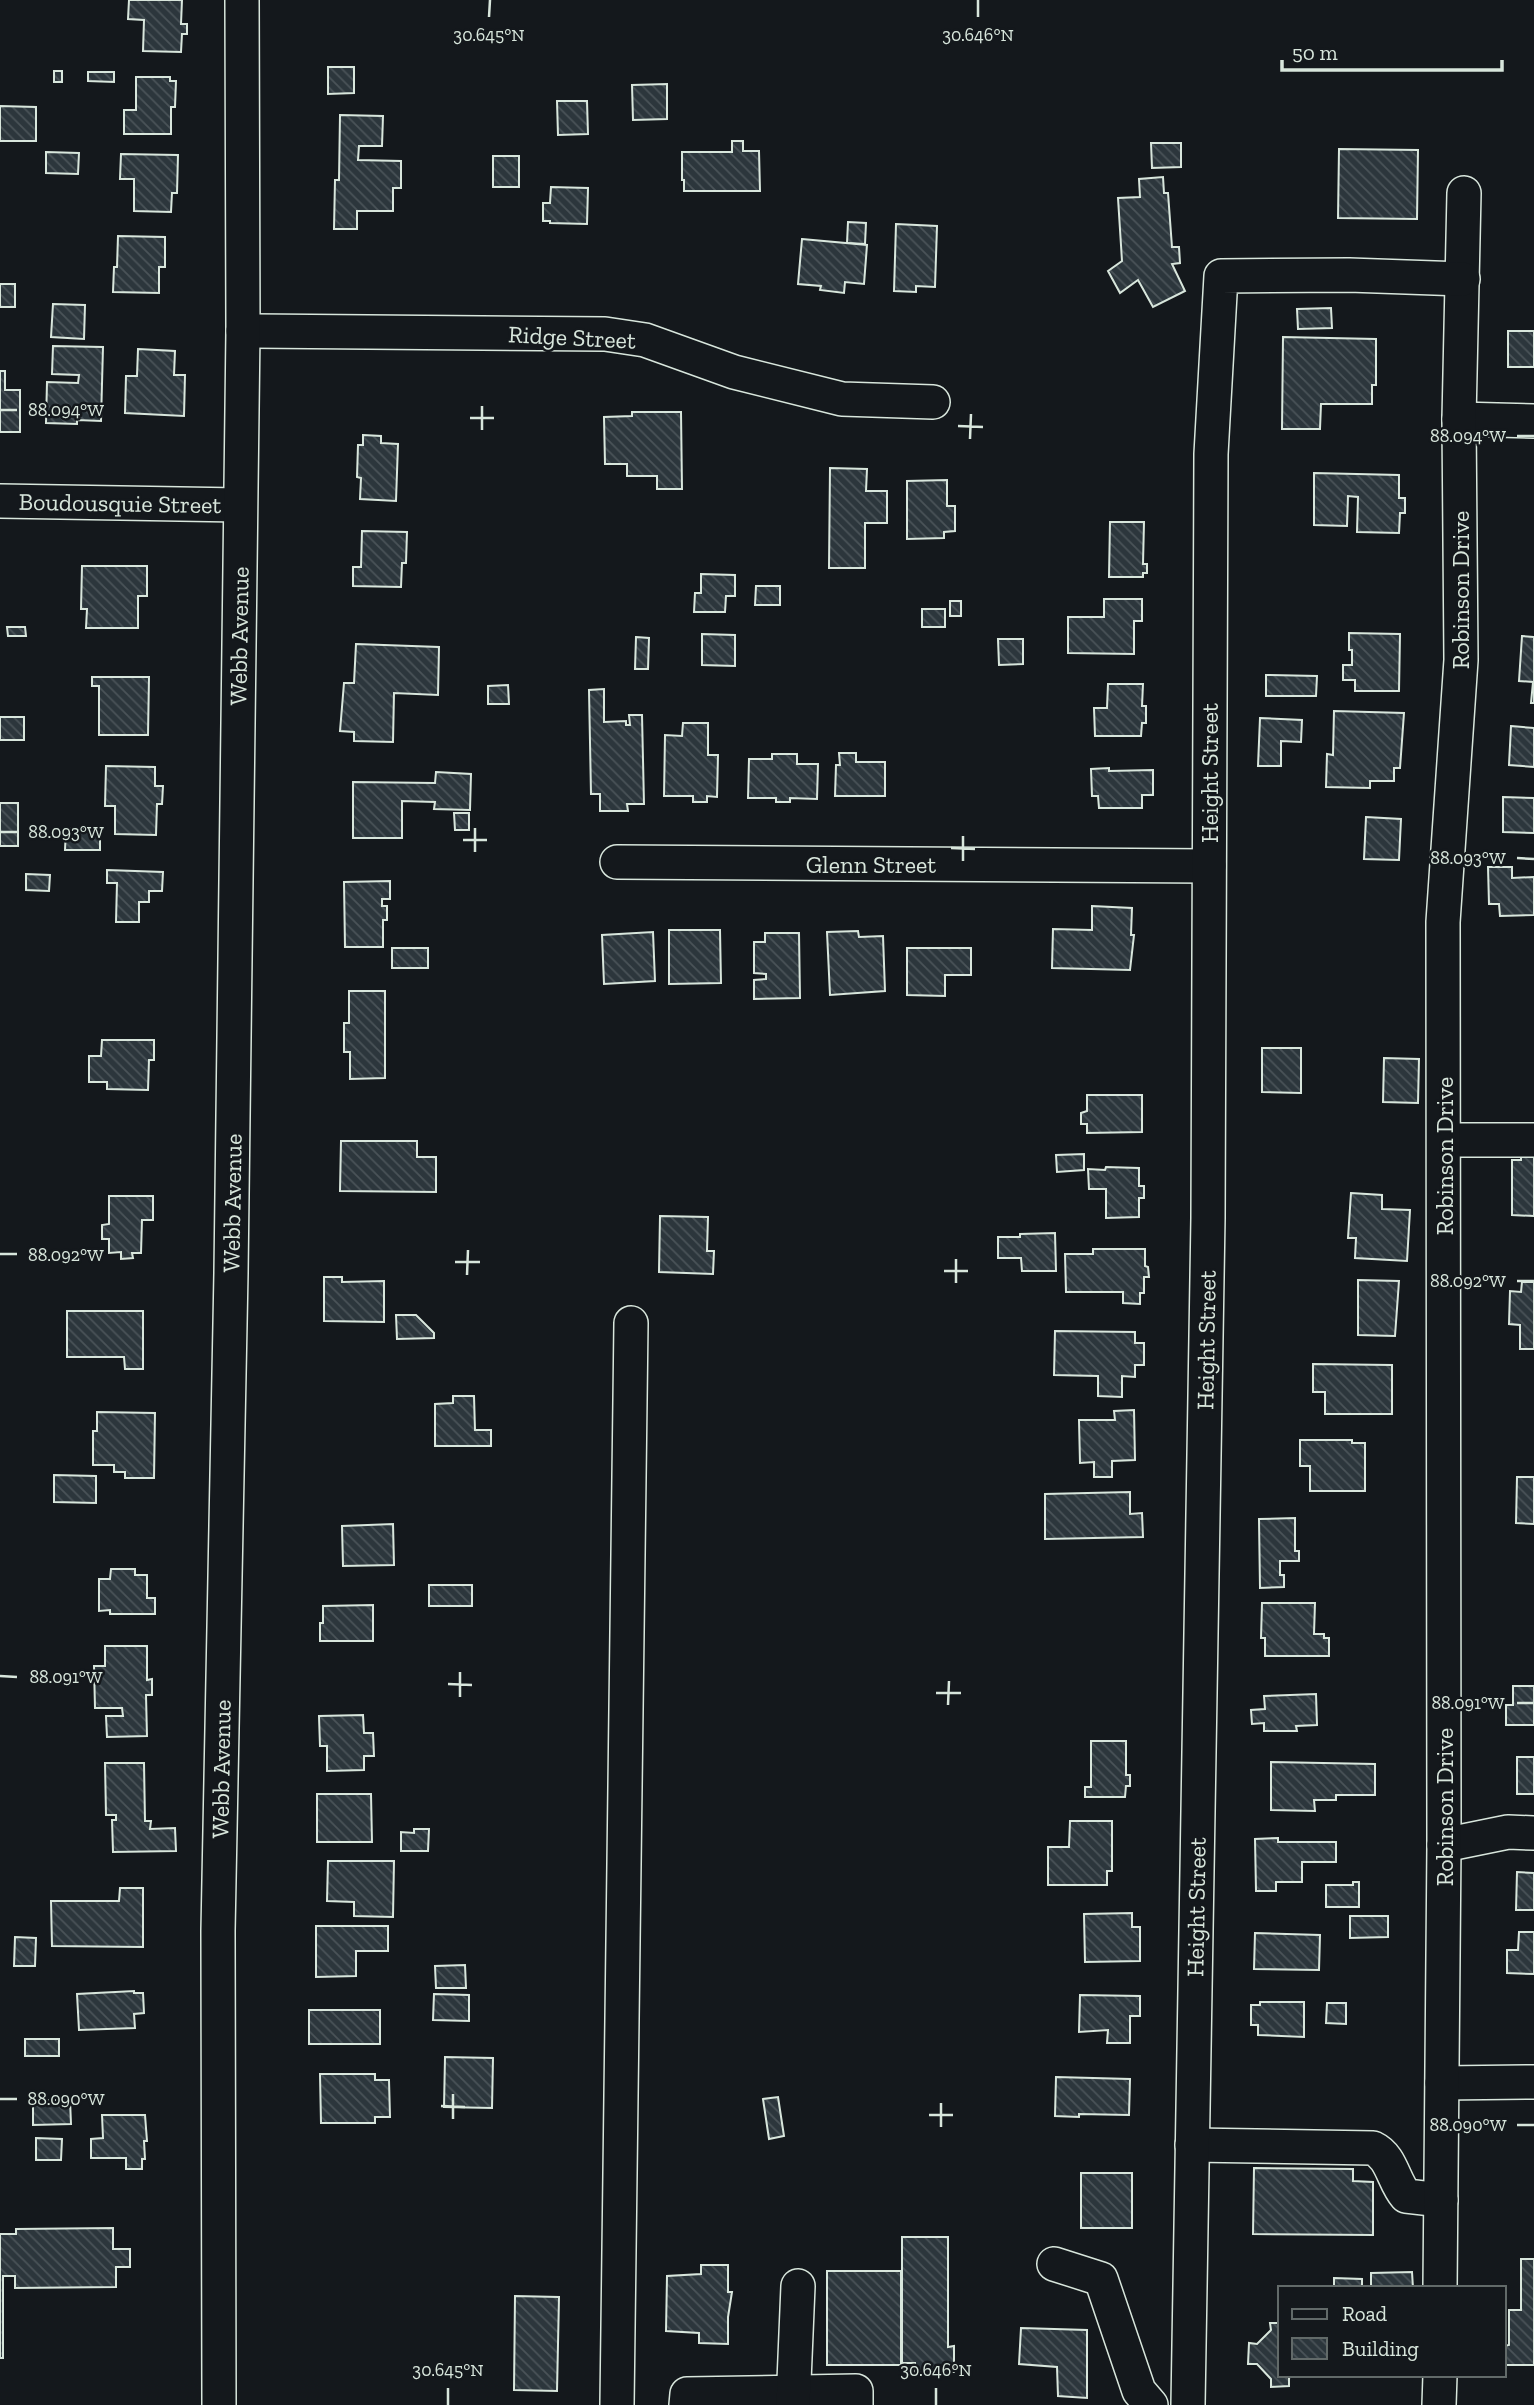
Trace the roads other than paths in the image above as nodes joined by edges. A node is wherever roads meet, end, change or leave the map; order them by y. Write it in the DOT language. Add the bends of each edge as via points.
graph roads {
  1 [pos="242,0"];
  2 [pos="1464,193"];
  3 [pos="1463,279"];
  4 [pos="243,331"];
  5 [pos="933,402"];
  6 [pos="1460,419"];
  7 [pos="1534,421"];
  8 [pos="0,501"];
  9 [pos="240,505"];
  10 [pos="617,862"];
  11 [pos="1209,866"];
  12 [pos="1444,1140"];
  13 [pos="1534,1140"];
  14 [pos="631,1323"];
  15 [pos="1534,1833"];
  16 [pos="1444,1845"];
  17 [pos="1534,2082"];
  18 [pos="1442,2083"];
  19 [pos="1192,2145"];
  20 [pos="1441,2200"];
  21 [pos="1054,2264"];
  22 [pos="798,2286"];
  23 [pos="1440,2286"];
  24 [pos="1440,2377"];
  25 [pos="794,2398"];
  26 [pos="219,2405"];
  27 [pos="617,2405"];
  28 [pos="686,2405"];
  29 [pos="856,2405"];
  30 [pos="1151,2405"];
  31 [pos="1188,2405"];
  32 [pos="1439,2405"];
  1 -- 4 [label="street, Webb Avenue"];
  2 -- 3 [label="street, Robinson Drive"];
  3 -- 6 [label="street, Robinson Drive"];
  3 -- 11 [label="street, Height Street" via="1221,276 1211,454"];
  4 -- 5 [label="street, Ridge Street" via="605,334 645,340 734,372 842,399"];
  4 -- 9 [label="street, Webb Avenue"];
  6 -- 7 [label="street"];
  6 -- 12 [label="street, Robinson Drive" via="1461,660 1443,922"];
  8 -- 9 [label="street, Boudousquie Street"];
  9 -- 26 [label="street, Webb Avenue" via="218,1931"];
  10 -- 11 [label="street, Glenn Street"];
  11 -- 19 [label="street, Height Street" via="1208,1232"];
  12 -- 13 [label="street"];
  12 -- 16 [label="street, Robinson Drive"];
  14 -- 27 [label="street"];
  15 -- 16 [label="street" via="1508,1832"];
  16 -- 18 [label="street, Robinson Drive"];
  17 -- 18 [label="street"];
  18 -- 20 [label="street, Robinson Drive"];
  19 -- 20 [label="street" via="1373,2148 1386,2157 1405,2196"];
  19 -- 31 [label="street, Height Street"];
  20 -- 23 [label="street, Robinson Drive"];
  21 -- 30 [label="street" via="1101,2279 1139,2391"];
  22 -- 25 [label="street"];
  24 -- 32 [label="street"];
  25 -- 28 [label="street" via="687,2393"];
  25 -- 29 [label="street" via="856,2391"];
}
